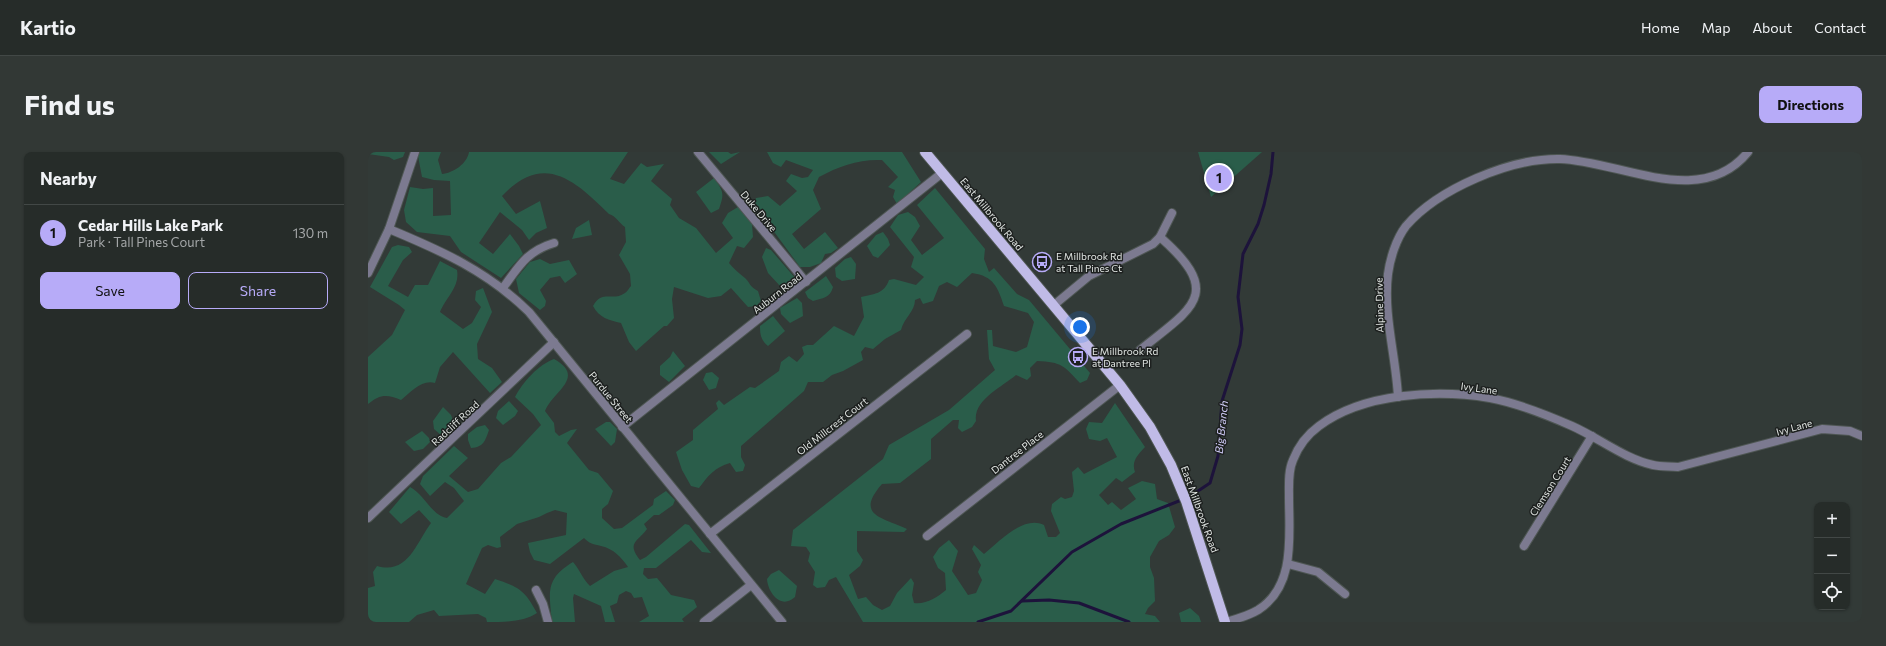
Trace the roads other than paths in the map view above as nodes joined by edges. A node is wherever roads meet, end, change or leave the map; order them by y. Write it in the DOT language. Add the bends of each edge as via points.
graph roads {
  1 [pos="415,152"];
  2 [pos="698,152"];
  3 [pos="925,152"];
  4 [pos="1748,152"];
  5 [pos="942,173"];
  6 [pos="1172,213"];
  7 [pos="389,229"];
  8 [pos="1160,237"];
  9 [pos="554,243"];
  10 [pos="368,273"];
  11 [pos="806,282"];
  12 [pos="503,288"];
  13 [pos="1054,305"];
  14 [pos="967,334"];
  15 [pos="554,342"];
  16 [pos="1140,350"];
  17 [pos="1120,385"];
  18 [pos="1398,397"];
  19 [pos="622,427"];
  20 [pos="1592,436"];
  21 [pos="1862,436"];
  22 [pos="368,518"];
  23 [pos="710,534"];
  24 [pos="926,536"];
  25 [pos="1524,546"];
  26 [pos="1288,564"];
  27 [pos="751,585"];
  28 [pos="536,590"];
  29 [pos="1345,594"];
  30 [pos="548,622"];
  31 [pos="704,622"];
  32 [pos="782,622"];
  33 [pos="1225,622"];
  1 -- 7 [label="street"];
  2 -- 11 [label="street, Duke Drive"];
  3 -- 5 [label="main road, East Millbrook Road"];
  4 -- 18 [label="street, Alpine Drive" via="1732,167 1721,173 1704,179 1681,182 1590,163 1544,159 1481,177 1438,197 1405,227 1392,257 1388,275 1389,322"];
  5 -- 11 [label="street, Auburn Road"];
  5 -- 13 [label="main road, East Millbrook Road"];
  6 -- 8 [label="street"];
  7 -- 10 [label="street"];
  7 -- 12 [label="street, Purdue Street" via="456,259"];
  8 -- 13 [label="street" via="1149,247 1089,276"];
  8 -- 16 [label="street" via="1187,266 1196,280 1197,290 1194,302 1184,313"];
  9 -- 12 [label="street" via="531,252"];
  11 -- 19 [label="street, Auburn Road"];
  12 -- 15 [label="street, Purdue Street" via="529,312"];
  13 -- 17 [label="main road, East Millbrook Road"];
  14 -- 23 [label="street, Old Millcrest Court"];
  15 -- 19 [label="street, Purdue Street"];
  15 -- 22 [label="street, Radcliff Road"];
  17 -- 24 [label="street, Dantree Place"];
  17 -- 33 [label="main road, East Millbrook Road" via="1150,426 1171,465 1193,521"];
  18 -- 20 [label="street, Ivy Lane" via="1446,395 1492,399 1551,418"];
  18 -- 26 [label="street, Ivy Lane" via="1361,406 1330,419 1311,434 1297,450 1290,471"];
  19 -- 23 [label="street, Purdue Street"];
  20 -- 21 [label="street, Ivy Lane" via="1653,465 1678,467 1822,429 1850,431"];
  20 -- 25 [label="street, Clemson Court"];
  23 -- 27 [label="street, Purdue Street"];
  26 -- 29 [label="street" via="1318,572"];
  26 -- 33 [label="street, Ivy Lane" via="1283,580 1264,606"];
  27 -- 31 [label="street"];
  27 -- 32 [label="street, Purdue Street"];
  28 -- 30 [label="street" via="544,604"];
}
